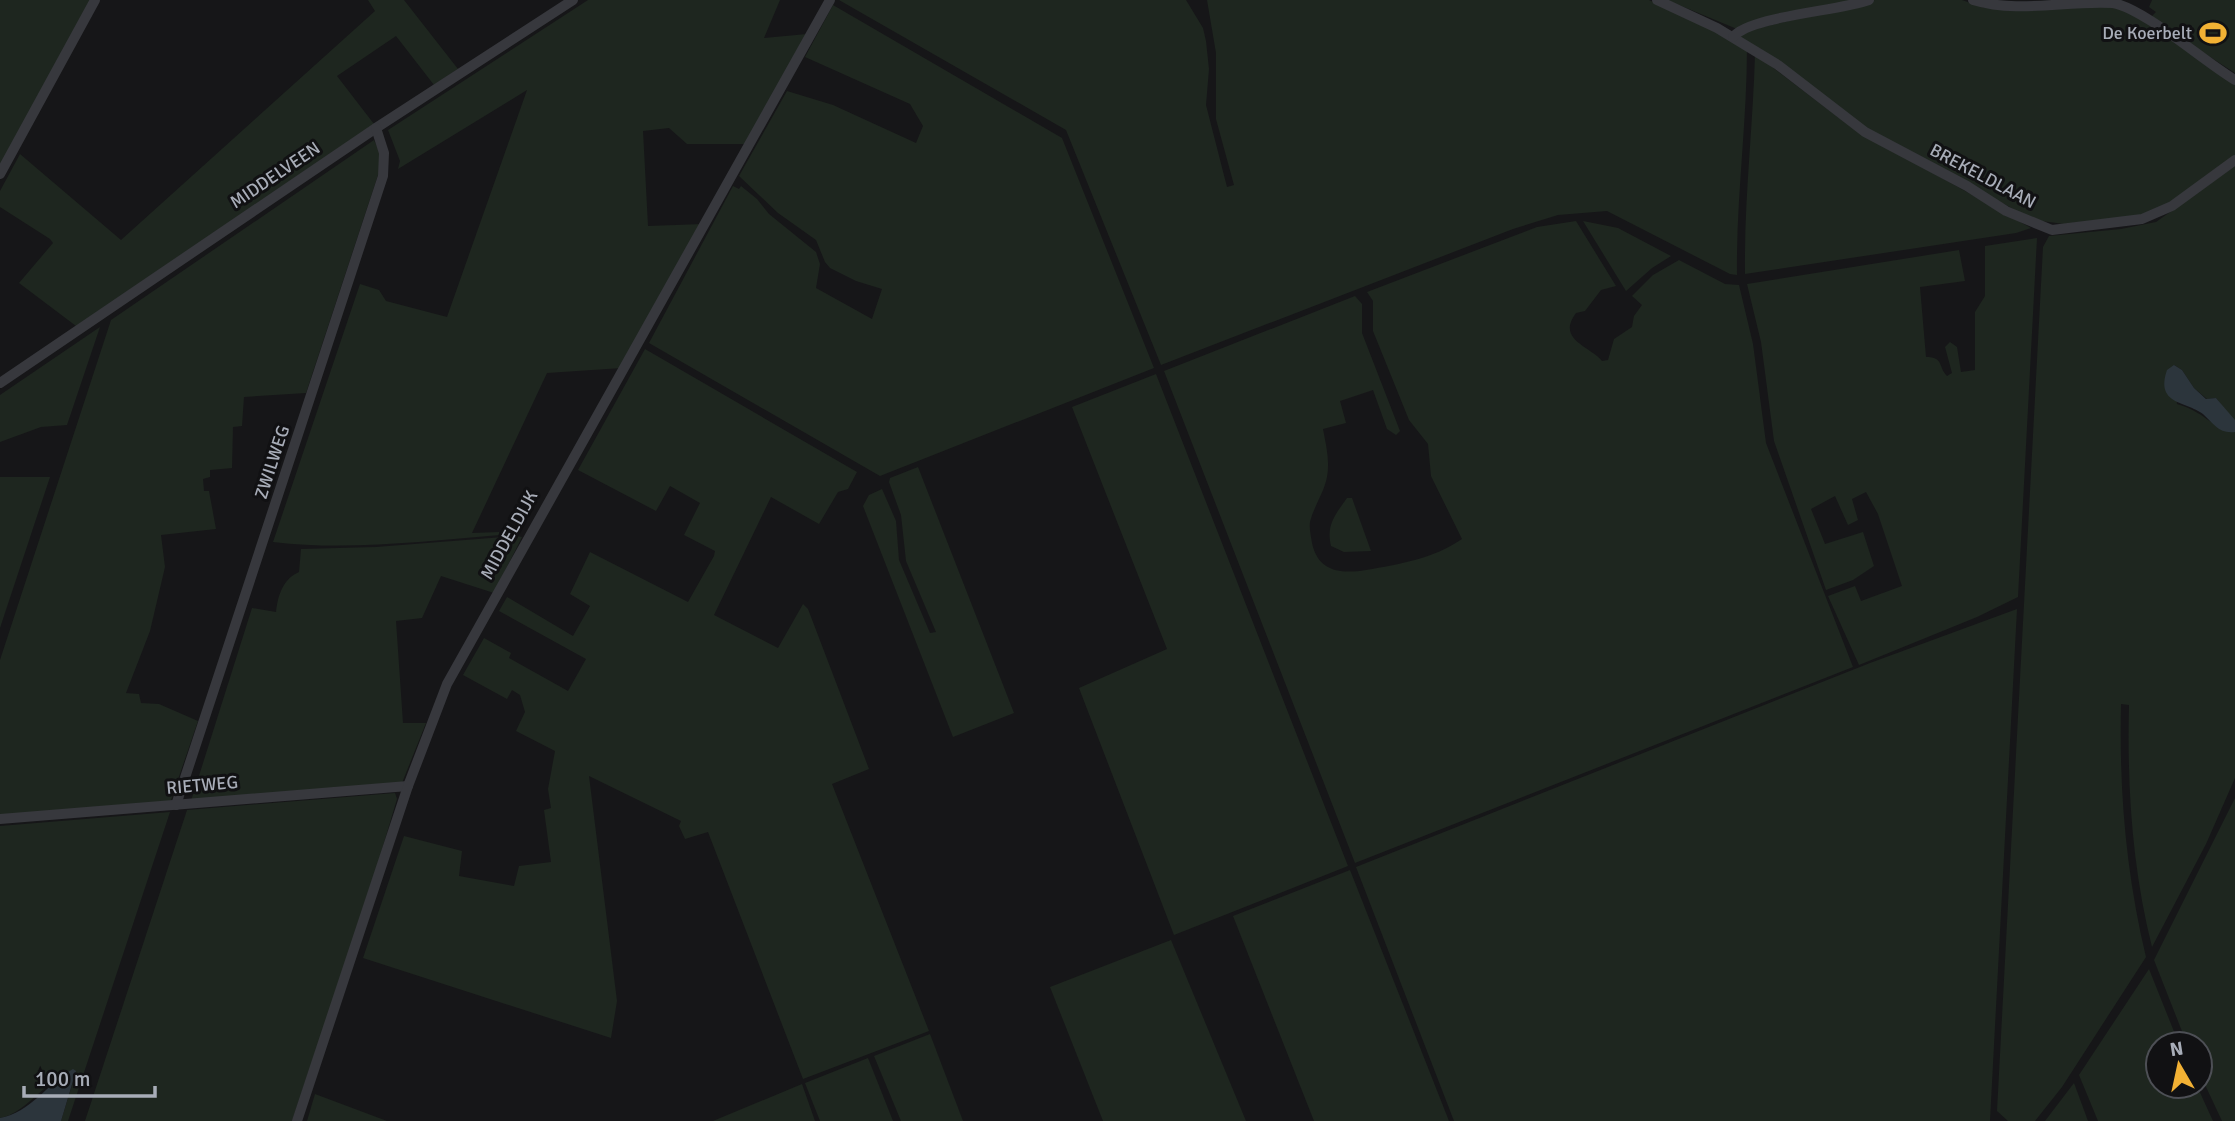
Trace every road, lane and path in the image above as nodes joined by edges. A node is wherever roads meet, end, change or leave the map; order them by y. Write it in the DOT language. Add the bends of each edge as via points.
graph roads {
  1 [pos="95,0"];
  2 [pos="573,0"];
  3 [pos="830,0"];
  4 [pos="1657,0"];
  5 [pos="1869,0"];
  6 [pos="1973,0"];
  7 [pos="1732,37"];
  8 [pos="2235,80"];
  9 [pos="376,128"];
  10 [pos="2235,160"];
  11 [pos="0,174"];
  12 [pos="0,383"];
  13 [pos="408,786"];
  14 [pos="176,805"];
  15 [pos="0,819"];
  16 [pos="297,1121"];
  1 -- 11 [label="street"];
  2 -- 9 [label="street, MIDDELVEEN"];
  3 -- 13 [label="street, MIDDELDIJK" via="461,656"];
  4 -- 7 [label="street, BREKELDLAAN"];
  5 -- 7 [label="street" via="1777,20 1737,31"];
  6 -- 8 [label="street" via="2017,6 2106,2 2122,6 2140,13"];
  7 -- 10 [label="street, BREKELDLAAN" via="1778,65 1865,132 2006,211 2052,230 2142,219 2172,206"];
  9 -- 12 [label="street, MIDDELVEEN"];
  9 -- 14 [label="street, ZWILWEG" via="384,153 383,176"];
  13 -- 14 [label="street, RIETWEG"];
  13 -- 16 [label="street, MIDDELDIJK"];
  14 -- 15 [label="street, RIETWEG"];
}
